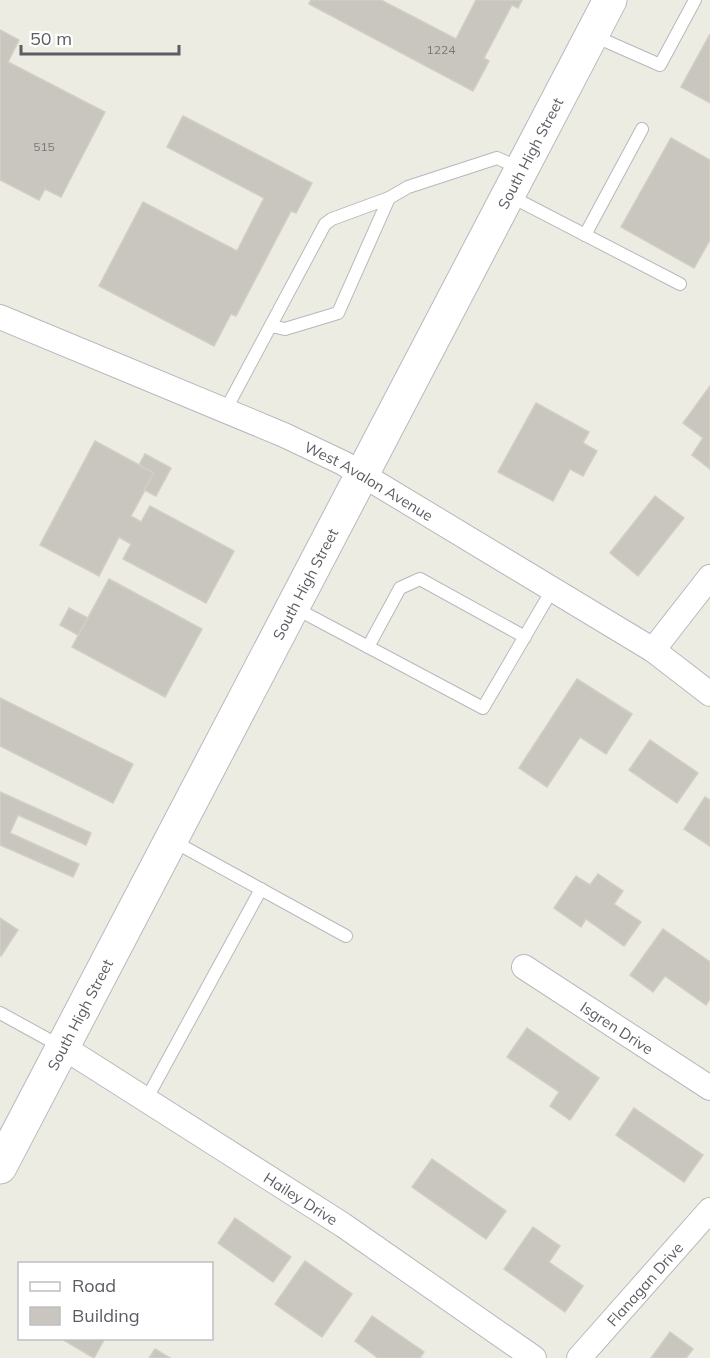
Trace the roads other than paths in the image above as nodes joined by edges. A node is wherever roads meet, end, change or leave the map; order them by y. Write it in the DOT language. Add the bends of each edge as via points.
graph roads {
  1 [pos="610,0"];
  2 [pos="695,0"];
  3 [pos="592,34"];
  4 [pos="642,129"];
  5 [pos="516,182"];
  6 [pos="389,198"];
  7 [pos="585,235"];
  8 [pos="680,284"];
  9 [pos="0,317"];
  10 [pos="271,326"];
  11 [pos="225,411"];
  12 [pos="363,475"];
  13 [pos="710,577"];
  14 [pos="552,590"];
  15 [pos="294,607"];
  16 [pos="525,637"];
  17 [pos="368,646"];
  18 [pos="653,650"];
  19 [pos="710,694"];
  20 [pos="172,840"];
  21 [pos="261,889"];
  22 [pos="346,936"];
  23 [pos="524,967"];
  24 [pos="0,1013"];
  25 [pos="63,1047"];
  26 [pos="710,1088"];
  27 [pos="146,1100"];
  28 [pos="0,1167"];
  29 [pos="710,1210"];
  30 [pos="534,1358"];
  31 [pos="579,1358"];
  1 -- 3 [label="main road, South High Street"];
  2 -- 3 [label="lane" via="660,65"];
  3 -- 5 [label="main road, South High Street"];
  4 -- 7 [label="lane"];
  5 -- 6 [label="lane" via="497,158 408,187"];
  5 -- 7 [label="lane"];
  5 -- 12 [label="main road, South High Street"];
  6 -- 10 [label="lane" via="325,224"];
  6 -- 10 [label="lane" via="338,313 285,329"];
  7 -- 8 [label="lane"];
  9 -- 11 [label="street, West Avalon Avenue"];
  10 -- 11 [label="lane"];
  11 -- 12 [label="street, West Avalon Avenue" via="306,445"];
  12 -- 14 [label="street, West Avalon Avenue"];
  12 -- 15 [label="main road, South High Street"];
  13 -- 18 [label="street"];
  14 -- 16 [label="lane"];
  14 -- 18 [label="street, West Avalon Avenue"];
  15 -- 17 [label="lane"];
  15 -- 20 [label="main road, South High Street"];
  16 -- 17 [label="lane" via="420,579 400,588"];
  16 -- 17 [label="lane" via="483,708"];
  18 -- 19 [label="street, West Avalon Avenue"];
  20 -- 21 [label="lane"];
  20 -- 25 [label="main road, South High Street"];
  21 -- 22 [label="lane"];
  21 -- 27 [label="lane"];
  23 -- 26 [label="street, Isgren Drive"];
  24 -- 25 [label="lane"];
  25 -- 27 [label="street, Hailey Drive"];
  25 -- 28 [label="main road, South High Street"];
  27 -- 30 [label="street, Hailey Drive" via="351,1230"];
  29 -- 31 [label="street, Flanagan Drive"];
}
